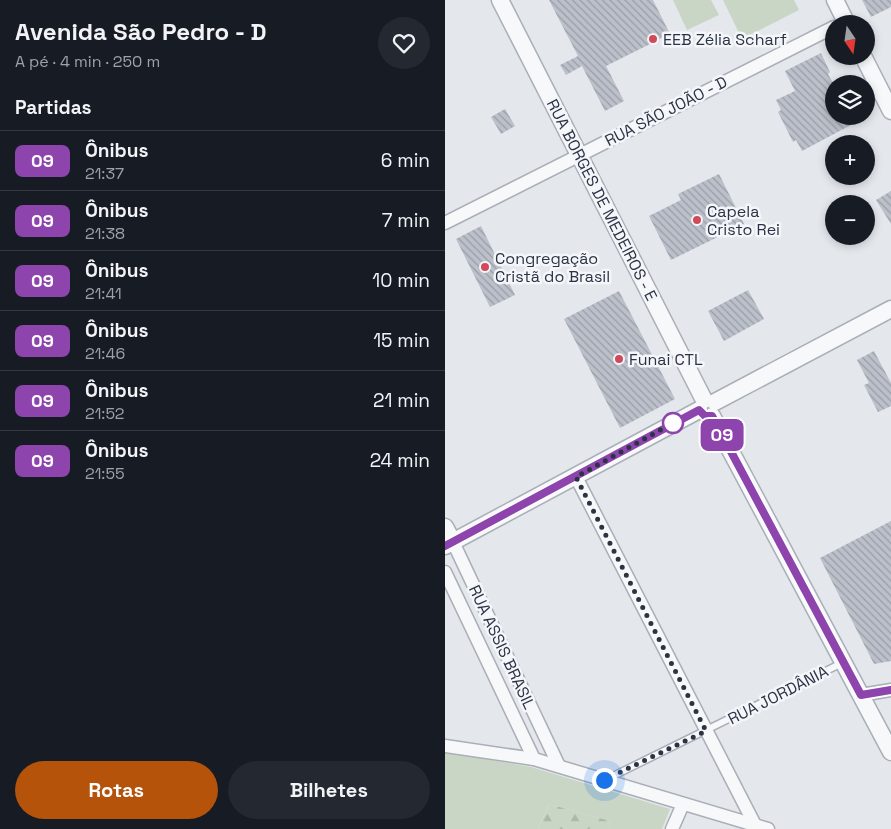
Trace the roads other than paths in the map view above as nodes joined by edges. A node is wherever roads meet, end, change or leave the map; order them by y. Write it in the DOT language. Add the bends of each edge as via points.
graph roads {
  1 [pos="500,0"];
  2 [pos="835,0"];
  3 [pos="839,15"];
  4 [pos="825,32"];
  5 [pos="868,65"];
  6 [pos="891,110"];
  7 [pos="579,155"];
  8 [pos="446,220"];
  9 [pos="891,309"];
  10 [pos="707,407"];
  11 [pos="576,477"];
  12 [pos="445,527"];
  13 [pos="449,544"];
  14 [pos="445,572"];
  15 [pos="843,662"];
  16 [pos="891,690"];
  17 [pos="861,695"];
  18 [pos="706,731"];
  19 [pos="445,746"];
  20 [pos="891,752"];
  21 [pos="535,759"];
  22 [pos="559,766"];
  23 [pos="604,780"];
  24 [pos="683,804"];
  25 [pos="755,825"];
  26 [pos="672,829"];
  27 [pos="768,829"];
  1 -- 7 [label="street, RUA BORGES DE MEDEIROS - E"];
  2 -- 3 [label="street"];
  4 -- 7 [label="street, RUA SÃO JOÃO - D"];
  5 -- 6 [label="street"];
  7 -- 8 [label="street, RUA SÃO JOÃO - D"];
  7 -- 10 [label="street, RUA BORGES DE MEDEIROS - E"];
  9 -- 10 [label="street"];
  10 -- 11 [label="street"];
  10 -- 15 [label="street, RUA BORGES DE MEDEIROS - E"];
  11 -- 13 [label="street"];
  11 -- 18 [label="street"];
  12 -- 13 [label="street, RUA ASSIS BRASIL"];
  13 -- 22 [label="street, RUA ASSIS BRASIL"];
  14 -- 21 [label="street, RUA ASSIS BRASIL"];
  15 -- 17 [label="street, RUA BORGES DE MEDEIROS - E"];
  15 -- 18 [label="lane, RUA JORDÂNIA"];
  16 -- 17 [label="street"];
  17 -- 20 [label="street, RUA BORGES DE MEDEIROS - E"];
  18 -- 23 [label="lane, RUA JORDÂNIA"];
  18 -- 25 [label="street"];
  19 -- 21 [label="street"];
  21 -- 22 [label="street"];
  22 -- 23 [label="street"];
  23 -- 24 [label="street"];
  24 -- 25 [label="street"];
  24 -- 26 [label="street"];
  25 -- 27 [label="street"];
}
